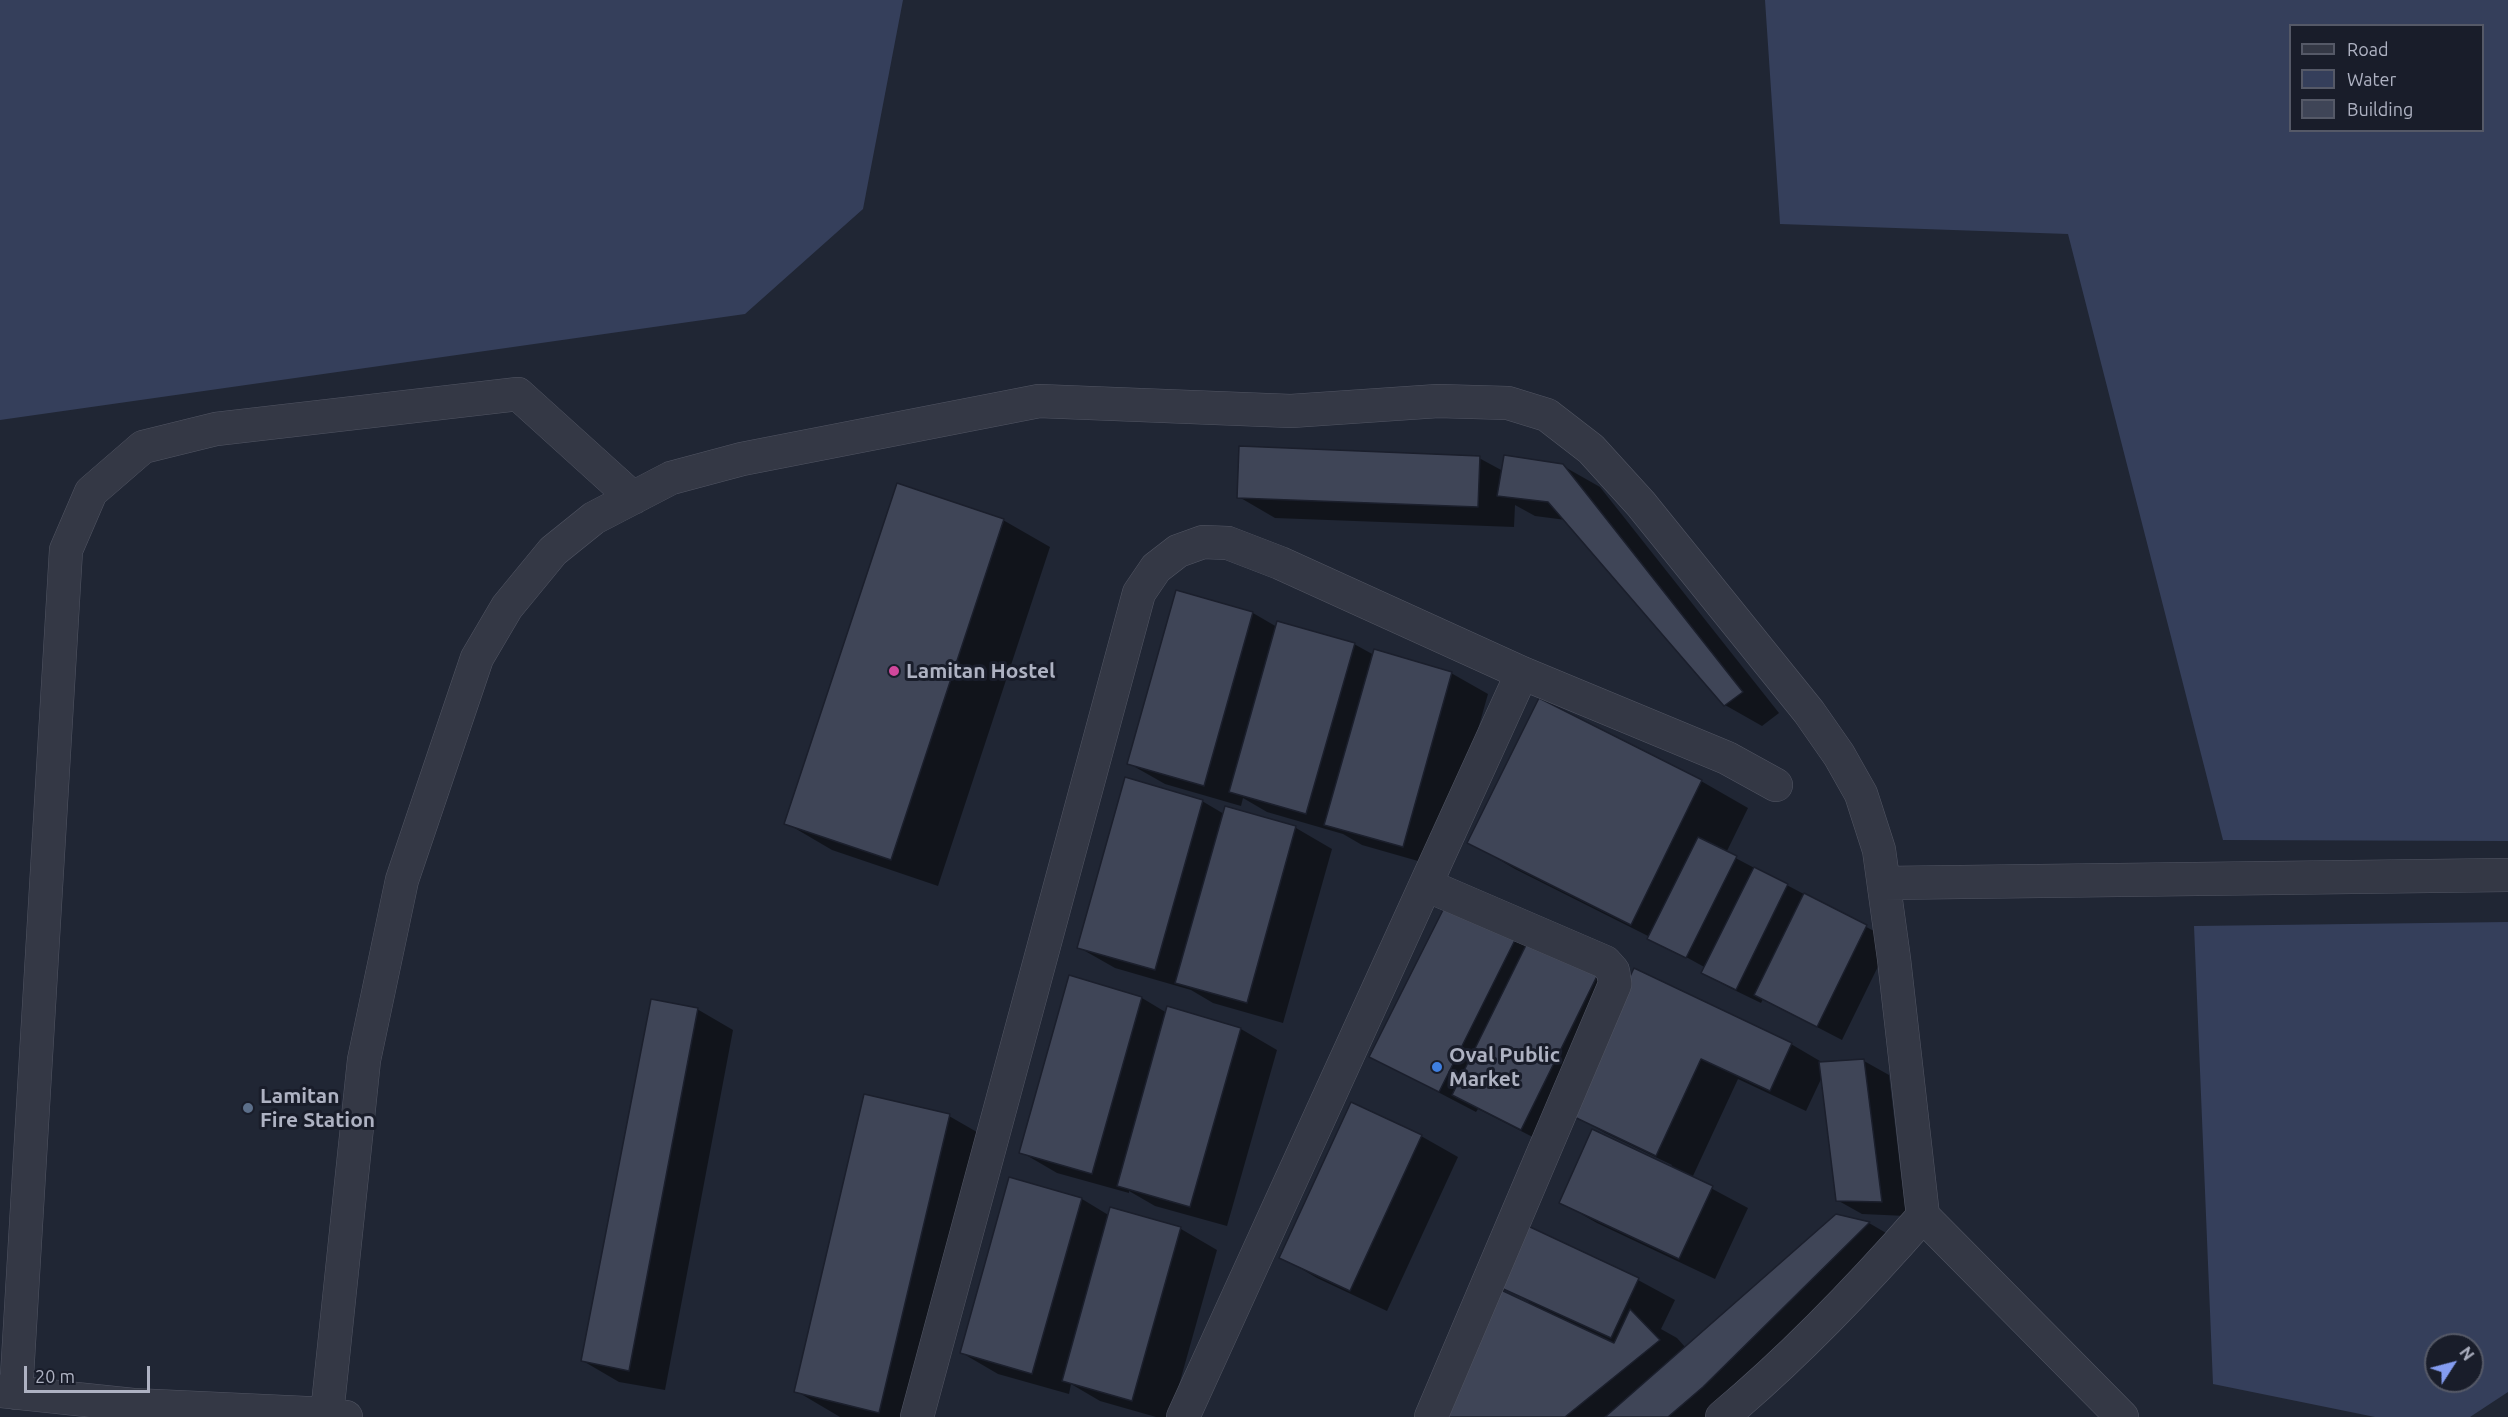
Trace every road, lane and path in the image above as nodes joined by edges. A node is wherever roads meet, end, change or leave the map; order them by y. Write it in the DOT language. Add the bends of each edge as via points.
graph roads {
  1 [pos="633,498"];
  2 [pos="1522,674"];
  3 [pos="1776,785"];
  4 [pos="2508,875"];
  5 [pos="1884,883"];
  6 [pos="1426,885"];
  7 [pos="1923,1216"];
  8 [pos="8,1392"];
  9 [pos="131,1411"];
  10 [pos="336,1415"];
  11 [pos="917,1417"];
  12 [pos="1183,1417"];
  13 [pos="1431,1417"];
  14 [pos="1722,1417"];
  15 [pos="2122,1417"];
  1 -- 5 [label="street" via="671,478 742,459 1039,401 1291,411 1438,401 1508,403 1546,415 1591,449 1641,504 1809,712 1861,794 1879,850"];
  1 -- 8 [label="street" via="518,394 216,429 143,447 91,492 66,550"];
  1 -- 10 [label="street" via="594,518 553,551 507,607 477,658 402,880 364,1060"];
  2 -- 3 [label="street" via="1727,758"];
  2 -- 6 [label="street"];
  2 -- 11 [label="street" via="1228,543 1194,544 1178,550 1156,568 1139,593"];
  4 -- 5 [label="street"];
  5 -- 7 [label="street"];
  6 -- 12 [label="street"];
  6 -- 13 [label="street" via="1605,962 1613,971 1615,984"];
  7 -- 14 [label="street" via="1822,1325"];
  7 -- 15 [label="street"];
  8 -- 9 [label="street"];
  9 -- 10 [label="street"];
}
